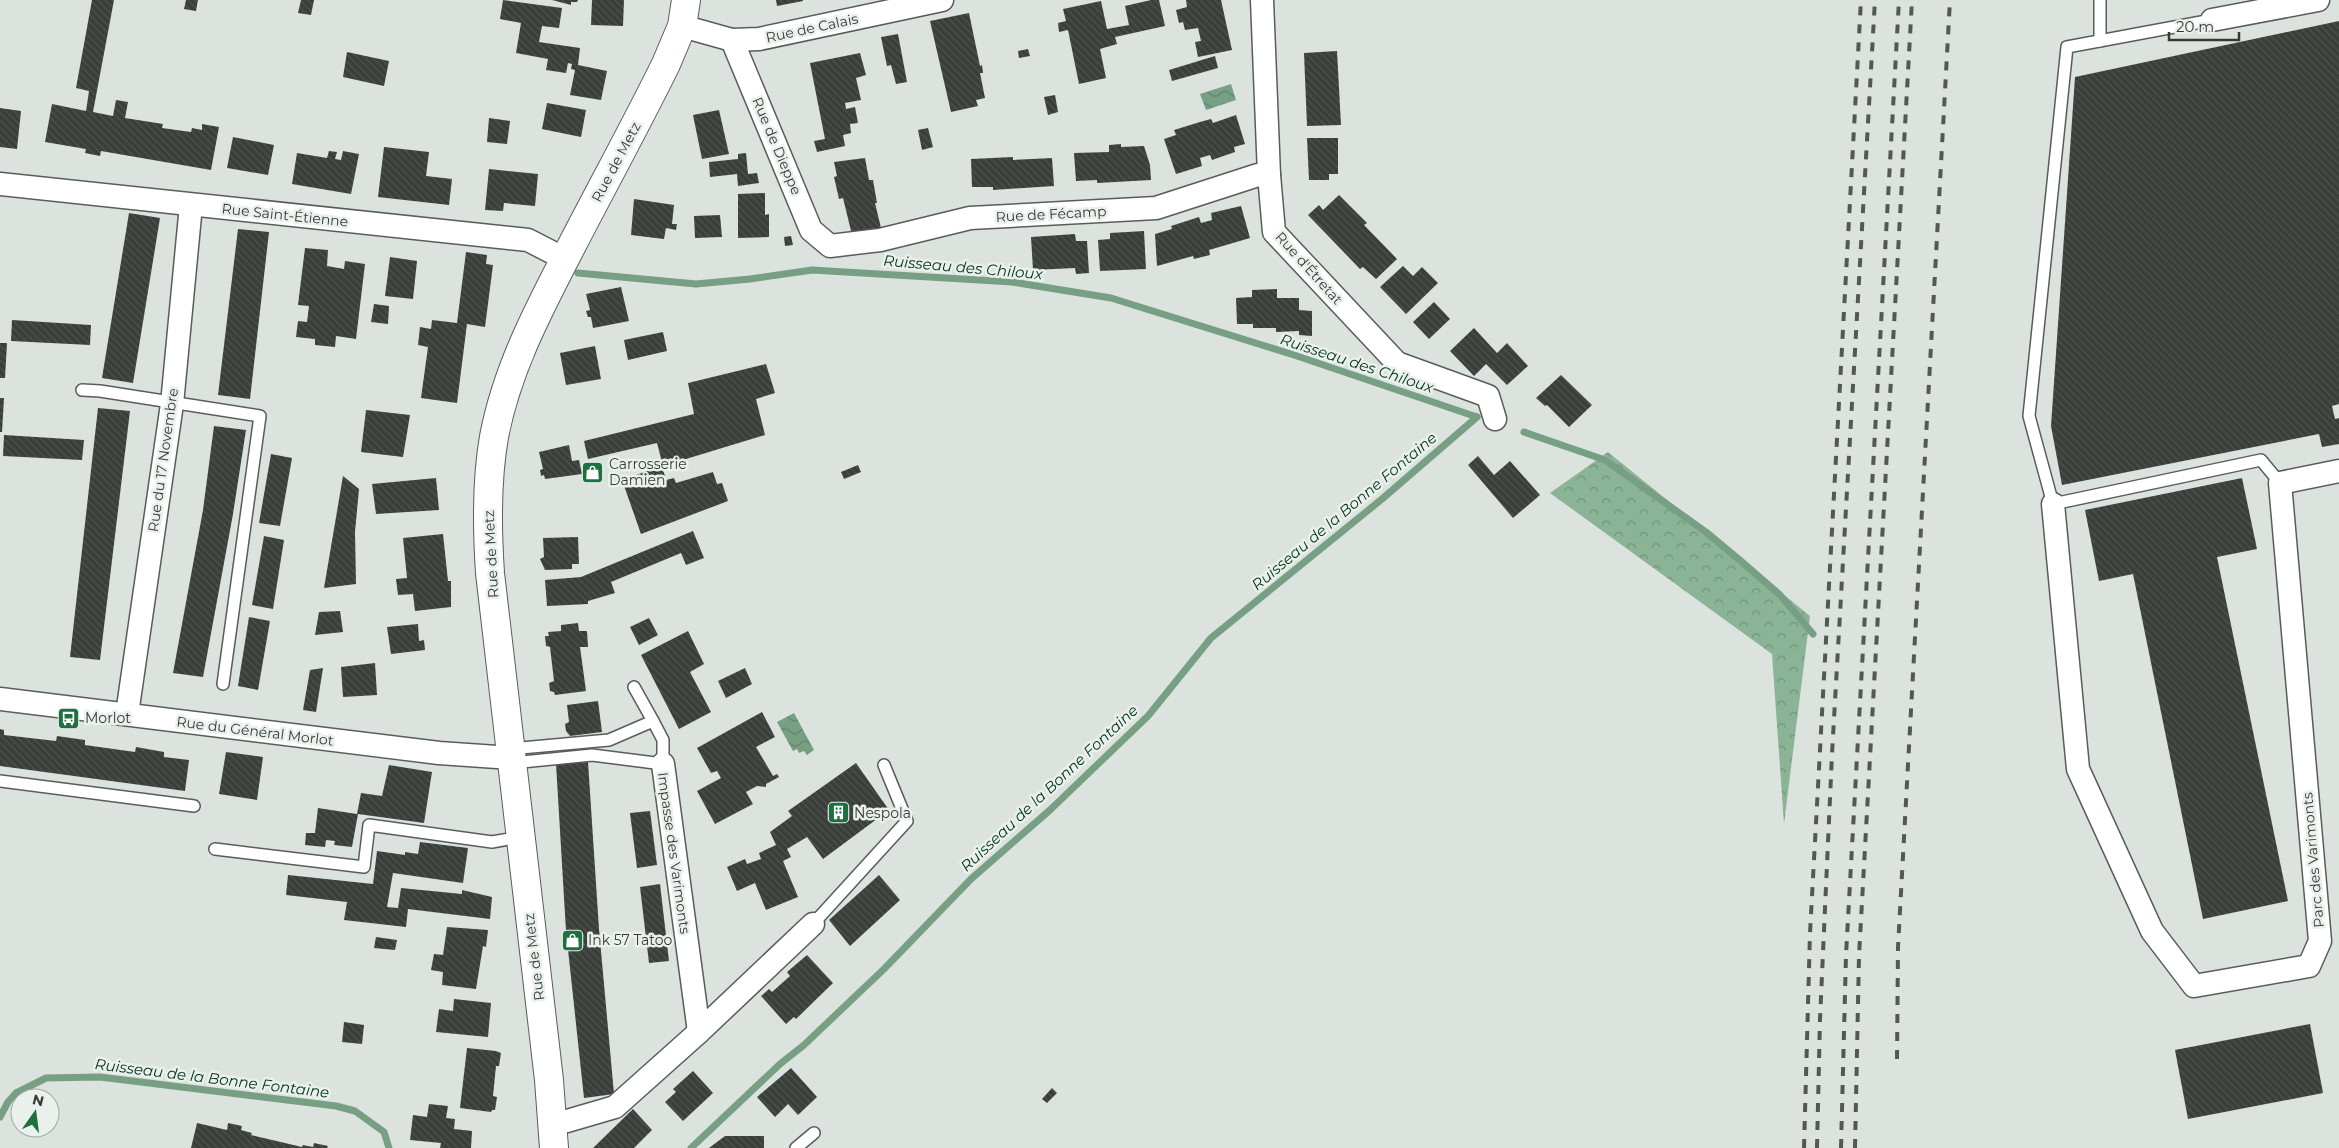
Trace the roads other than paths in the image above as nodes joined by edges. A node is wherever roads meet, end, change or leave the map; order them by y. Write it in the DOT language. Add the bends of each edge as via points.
graph roads {
  1 [pos="942,0"];
  2 [pos="1262,0"];
  3 [pos="2100,0"];
  4 [pos="2318,0"];
  5 [pos="684,13"];
  6 [pos="2212,20"];
  7 [pos="732,40"];
  8 [pos="2100,41"];
  9 [pos="1269,176"];
  10 [pos="0,184"];
  11 [pos="192,206"];
  12 [pos="830,246"];
  13 [pos="565,258"];
  14 [pos="82,390"];
  15 [pos="172,404"];
  16 [pos="1495,420"];
  17 [pos="2339,471"];
  18 [pos="2280,483"];
  19 [pos="2053,504"];
  20 [pos="223,684"];
  21 [pos="634,687"];
  22 [pos="0,699"];
  23 [pos="127,714"];
  24 [pos="653,721"];
  25 [pos="511,755"];
  26 [pos="663,764"];
  27 [pos="884,765"];
  28 [pos="0,781"];
  29 [pos="194,806"];
  30 [pos="520,837"];
  31 [pos="215,849"];
  32 [pos="813,924"];
  33 [pos="699,1032"];
  34 [pos="814,1133"];
  35 [pos="553,1135"];
  36 [pos="796,1148"];
  1 -- 7 [label="street, Rue de Calais" via="759,38"];
  2 -- 9 [label="street, Rue d'Étretat"];
  3 -- 8 [label="lane"];
  4 -- 6 [label="street"];
  5 -- 7 [label="street, Rue de Calais"];
  5 -- 13 [label="street, Rue de Metz" via="658,79"];
  6 -- 8 [label="lane"];
  7 -- 12 [label="street, Rue de Dieppe" via="812,230"];
  8 -- 19 [label="lane" via="2067,47 2029,416"];
  9 -- 12 [label="street, Rue de Fécamp" via="1258,175 1156,208 970,218 880,240"];
  9 -- 16 [label="street, Rue d'Étretat" via="1274,232 1397,363 1488,396"];
  10 -- 11 [label="street, Rue Saint-Étienne"];
  11 -- 13 [label="street, Rue Saint-Étienne" via="528,240"];
  11 -- 15 [label="street, Rue du 17 Novembre"];
  13 -- 25 [label="street, Rue de Metz" via="516,359 494,438 489,482 490,573"];
  14 -- 15 [label="lane"];
  15 -- 20 [label="lane" via="260,416"];
  15 -- 23 [label="street, Rue du 17 Novembre"];
  17 -- 18 [label="street"];
  18 -- 19 [label="lane" via="2261,460"];
  18 -- 19 [label="street, Parc des Varimonts" via="2320,941 2309,966 2194,986 2152,931 2078,769"];
  21 -- 24 [label="lane"];
  22 -- 23 [label="street, Rue du Général Morlot"];
  23 -- 25 [label="street, Rue du Général Morlot" via="470,756"];
  24 -- 25 [label="lane" via="609,740"];
  24 -- 26 [label="lane" via="663,740"];
  25 -- 26 [label="lane, Impasse des Varimonts" via="592,755"];
  25 -- 30 [label="street, Rue de Metz"];
  26 -- 33 [label="street, Impasse des Varimonts"];
  27 -- 32 [label="lane" via="907,821"];
  28 -- 29 [label="lane"];
  30 -- 31 [label="lane" via="492,842 369,825 364,867"];
  30 -- 35 [label="street, Rue de Metz"];
  32 -- 33 [label="street"];
  33 -- 35 [label="street" via="615,1107 567,1121"];
  34 -- 36 [label="lane"];
}
